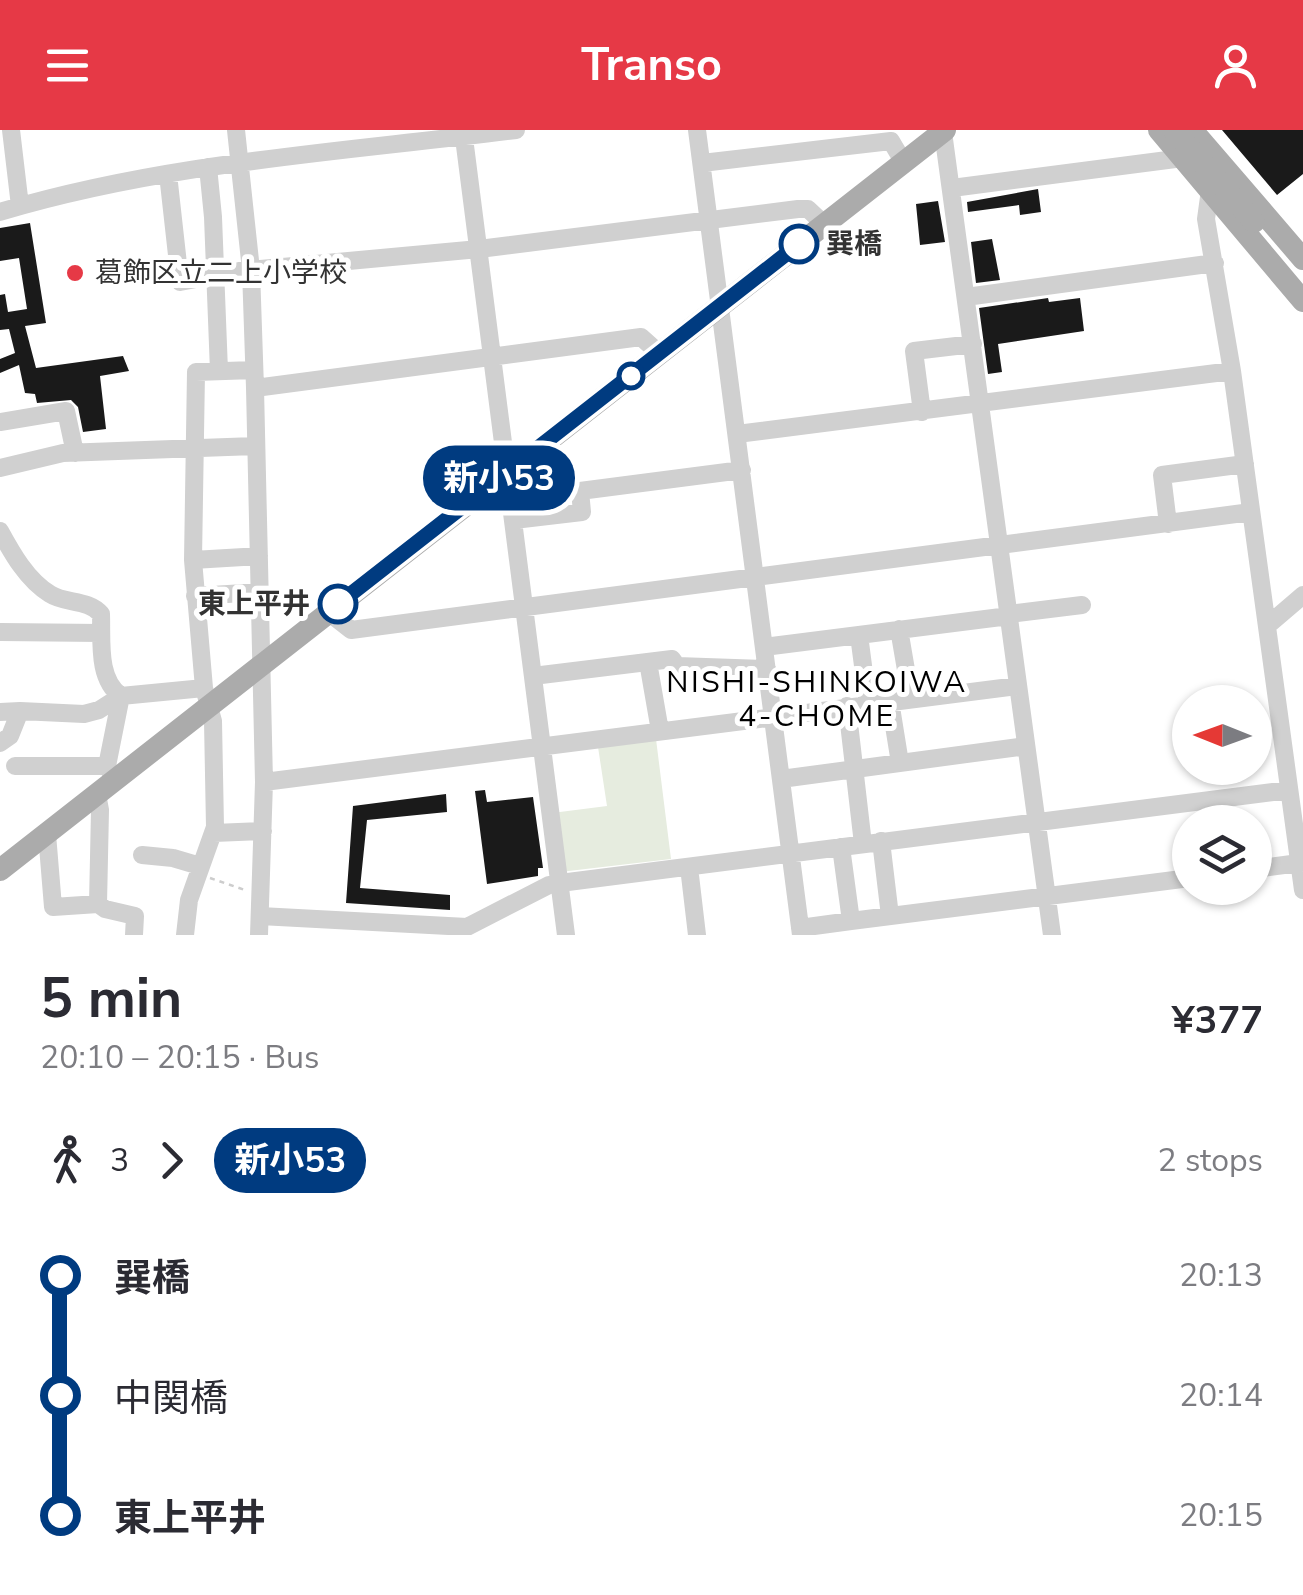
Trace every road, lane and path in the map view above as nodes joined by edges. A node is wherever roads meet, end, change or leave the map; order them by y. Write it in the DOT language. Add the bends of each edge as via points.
graph roads {
  1 [pos="236,130"];
  2 [pos="516,130"];
  3 [pos="697,130"];
  4 [pos="1159,130"];
  5 [pos="1174,130"];
  6 [pos="1192,130"];
  7 [pos="944,131"];
  8 [pos="464,133"];
  9 [pos="8,138"];
  10 [pos="1183,158"];
  11 [pos="702,163"];
  12 [pos="904,163"];
  13 [pos="240,164"];
  14 [pos="208,166"];
  15 [pos="168,174"];
  16 [pos="952,188"];
  17 [pos="1210,190"];
  18 [pos="20,206"];
  19 [pos="0,212"];
  20 [pos="708,220"];
  21 [pos="824,224"];
  22 [pos="479,249"];
  23 [pos="1303,258"];
  24 [pos="1214,263"];
  25 [pos="251,270"];
  26 [pos="216,275"];
  27 [pos="1303,280"];
  28 [pos="966,296"];
  29 [pos="1303,302"];
  30 [pos="719,307"];
  31 [pos="972,344"];
  32 [pos="660,354"];
  33 [pos="492,356"];
  34 [pos="219,371"];
  35 [pos="1232,371"];
  36 [pos="255,379"];
  37 [pos="981,405"];
  38 [pos="922,412"];
  39 [pos="0,422"];
  40 [pos="737,434"];
  41 [pos="255,446"];
  42 [pos="196,447"];
  43 [pos="75,452"];
  44 [pos="1245,464"];
  45 [pos="0,468"];
  46 [pos="508,470"];
  47 [pos="742,470"];
  48 [pos="1252,512"];
  49 [pos="514,520"];
  50 [pos="1168,524"];
  51 [pos="0,531"];
  52 [pos="1000,544"];
  53 [pos="259,556"];
  54 [pos="194,560"];
  55 [pos="754,576"];
  56 [pos="260,592"];
  57 [pos="195,596"];
  58 [pos="1303,596"];
  59 [pos="1082,605"];
  60 [pos="523,607"];
  61 [pos="328,612"];
  62 [pos="1009,615"];
  63 [pos="1267,626"];
  64 [pos="899,630"];
  65 [pos="0,632"];
  66 [pos="102,633"];
  67 [pos="859,635"];
  68 [pos="764,647"];
  69 [pos="648,662"];
  70 [pos="261,665"];
  71 [pos="767,669"];
  72 [pos="533,676"];
  73 [pos="1018,686"];
  74 [pos="121,696"];
  75 [pos="207,697"];
  76 [pos="911,699"];
  77 [pos="890,701"];
  78 [pos="868,704"];
  79 [pos="847,706"];
  80 [pos="20,711"];
  81 [pos="0,712"];
  82 [pos="771,718"];
  83 [pos="660,730"];
  84 [pos="0,743"];
  85 [pos="543,746"];
  86 [pos="1026,746"];
  87 [pos="900,763"];
  88 [pos="15,766"];
  89 [pos="855,768"];
  90 [pos="782,779"];
  91 [pos="106,780"];
  92 [pos="264,782"];
  93 [pos="1289,790"];
  94 [pos="1036,822"];
  95 [pos="263,831"];
  96 [pos="214,833"];
  97 [pos="47,834"];
  98 [pos="872,842"];
  99 [pos="841,847"];
  100 [pos="790,854"];
  101 [pos="142,855"];
  102 [pos="1299,864"];
  103 [pos="689,867"];
  104 [pos="1272,867"];
  105 [pos="0,870"];
  106 [pos="199,870"];
  107 [pos="1172,880"];
  108 [pos="560,883"];
  109 [pos="1303,890"];
  110 [pos="261,896"];
  111 [pos="1046,897"];
  112 [pos="98,904"];
  113 [pos="851,920"];
  114 [pos="885,922"];
  115 [pos="260,925"];
  116 [pos="801,931"];
  117 [pos="134,935"];
  118 [pos="185,935"];
  119 [pos="566,935"];
  120 [pos="697,935"];
  121 [pos="1052,935"];
  1 -- 13 [label="street"];
  2 -- 8 [label="street"];
  3 -- 11 [label="street"];
  4 -- 10 [label="main road"];
  5 -- 27 [label="main road, bridge"];
  6 -- 23 [label="main road"];
  7 -- 12 [label="main road"];
  7 -- 16 [label="street"];
  8 -- 13 [label="street"];
  8 -- 22 [label="street"];
  9 -- 18 [label="street"];
  10 -- 16 [label="street"];
  10 -- 17 [label="main road"];
  11 -- 12 [label="street" via="891,141"];
  11 -- 20 [label="street"];
  12 -- 21 [label="main road"];
  13 -- 14 [label="street"];
  13 -- 25 [label="street"];
  14 -- 15 [label="street"];
  14 -- 26 [label="street"];
  15 -- 18 [label="street"];
  15 -- 26 [label="street" via="180,282"];
  16 -- 28 [label="street"];
  17 -- 24 [label="street" via="1206,219"];
  17 -- 29 [label="main road"];
  18 -- 19 [label="street"];
  20 -- 21 [label="street" via="808,208"];
  20 -- 22 [label="street"];
  20 -- 30 [label="street"];
  21 -- 30 [label="main road"];
  22 -- 25 [label="street"];
  22 -- 33 [label="street"];
  24 -- 28 [label="street"];
  24 -- 35 [label="street"];
  25 -- 26 [label="street"];
  25 -- 36 [label="street"];
  26 -- 34 [label="street"];
  28 -- 31 [label="street"];
  30 -- 32 [label="main road"];
  30 -- 40 [label="street"];
  31 -- 37 [label="street"];
  31 -- 38 [label="street" via="914,351"];
  32 -- 33 [label="street" via="640,338"];
  32 -- 46 [label="main road"];
  33 -- 36 [label="street"];
  33 -- 46 [label="street"];
  34 -- 36 [label="street"];
  34 -- 42 [label="street" via="196,372"];
  35 -- 37 [label="street"];
  35 -- 44 [label="street"];
  36 -- 41 [label="street"];
  37 -- 38 [label="street"];
  37 -- 52 [label="street"];
  38 -- 40 [label="street"];
  39 -- 43 [label="street" via="66,411"];
  40 -- 47 [label="street"];
  41 -- 42 [label="street"];
  41 -- 53 [label="street"];
  42 -- 43 [label="street"];
  42 -- 54 [label="street"];
  43 -- 45 [label="street"];
  44 -- 48 [label="street"];
  44 -- 50 [label="street" via="1162,475"];
  46 -- 49 [label="street"];
  46 -- 61 [label="main road"];
  47 -- 49 [label="street" via="580,491 582,512"];
  47 -- 55 [label="street"];
  48 -- 50 [label="street"];
  48 -- 63 [label="street"];
  49 -- 60 [label="street"];
  50 -- 52 [label="street"];
  51 -- 66 [label="street" via="16,560 50,595 95,608"];
  52 -- 55 [label="street"];
  52 -- 62 [label="street"];
  53 -- 54 [label="street"];
  53 -- 56 [label="street"];
  54 -- 57 [label="street"];
  55 -- 60 [label="street"];
  55 -- 68 [label="street"];
  56 -- 57 [label="street"];
  56 -- 70 [label="street"];
  57 -- 75 [label="street"];
  58 -- 63 [label="street"];
  59 -- 62 [label="street"];
  60 -- 61 [label="street" via="351,630"];
  60 -- 72 [label="street"];
  61 -- 70 [label="main road"];
  62 -- 64 [label="street"];
  62 -- 73 [label="street"];
  63 -- 93 [label="street"];
  64 -- 67 [label="street"];
  64 -- 76 [label="street"];
  65 -- 66 [label="street"];
  66 -- 74 [label="street" via="106,675"];
  67 -- 68 [label="street"];
  67 -- 78 [label="street"];
  68 -- 71 [label="street"];
  69 -- 71 [label="street"];
  69 -- 72 [label="street"];
  69 -- 83 [label="street"];
  70 -- 75 [label="main road"];
  70 -- 92 [label="street"];
  71 -- 82 [label="street"];
  72 -- 85 [label="street"];
  73 -- 76 [label="street"];
  73 -- 86 [label="street"];
  74 -- 75 [label="street"];
  74 -- 80 [label="street" via="84,714"];
  74 -- 91 [label="street"];
  75 -- 91 [label="main road"];
  75 -- 96 [label="street"];
  76 -- 77 [label="street"];
  77 -- 78 [label="street"];
  77 -- 87 [label="street"];
  78 -- 79 [label="street"];
  79 -- 82 [label="street"];
  79 -- 89 [label="street"];
  80 -- 81 [label="street"];
  80 -- 84 [label="street"];
  82 -- 83 [label="street"];
  82 -- 90 [label="street"];
  83 -- 85 [label="street"];
  85 -- 92 [label="street"];
  85 -- 108 [label="street"];
  86 -- 87 [label="street"];
  86 -- 94 [label="street"];
  87 -- 89 [label="street"];
  88 -- 91 [label="street"];
  89 -- 90 [label="street"];
  89 -- 98 [label="street"];
  90 -- 100 [label="street"];
  91 -- 97 [label="main road"];
  91 -- 112 [label="street"];
  92 -- 95 [label="street"];
  93 -- 94 [label="street"];
  93 -- 102 [label="street"];
  94 -- 98 [label="street"];
  94 -- 111 [label="street"];
  95 -- 96 [label="street"];
  95 -- 110 [label="street"];
  96 -- 106 [label="street"];
  97 -- 105 [label="main road"];
  97 -- 112 [label="street" via="54,907"];
  98 -- 99 [label="street"];
  98 -- 114 [label="street"];
  99 -- 100 [label="street"];
  99 -- 113 [label="street"];
  100 -- 103 [label="street"];
  100 -- 116 [label="street"];
  101 -- 106 [label="street"];
  102 -- 104 [label="street"];
  102 -- 109 [label="street"];
  103 -- 108 [label="street"];
  103 -- 120 [label="street"];
  106 -- 110 [label="path"];
  106 -- 118 [label="street"];
  107 -- 111 [label="street"];
  108 -- 115 [label="street" via="467,927"];
  108 -- 119 [label="street"];
  110 -- 115 [label="street"];
  111 -- 114 [label="street"];
  111 -- 121 [label="street"];
  112 -- 117 [label="street" via="135,916"];
  113 -- 114 [label="street"];
  113 -- 116 [label="street"];
}
